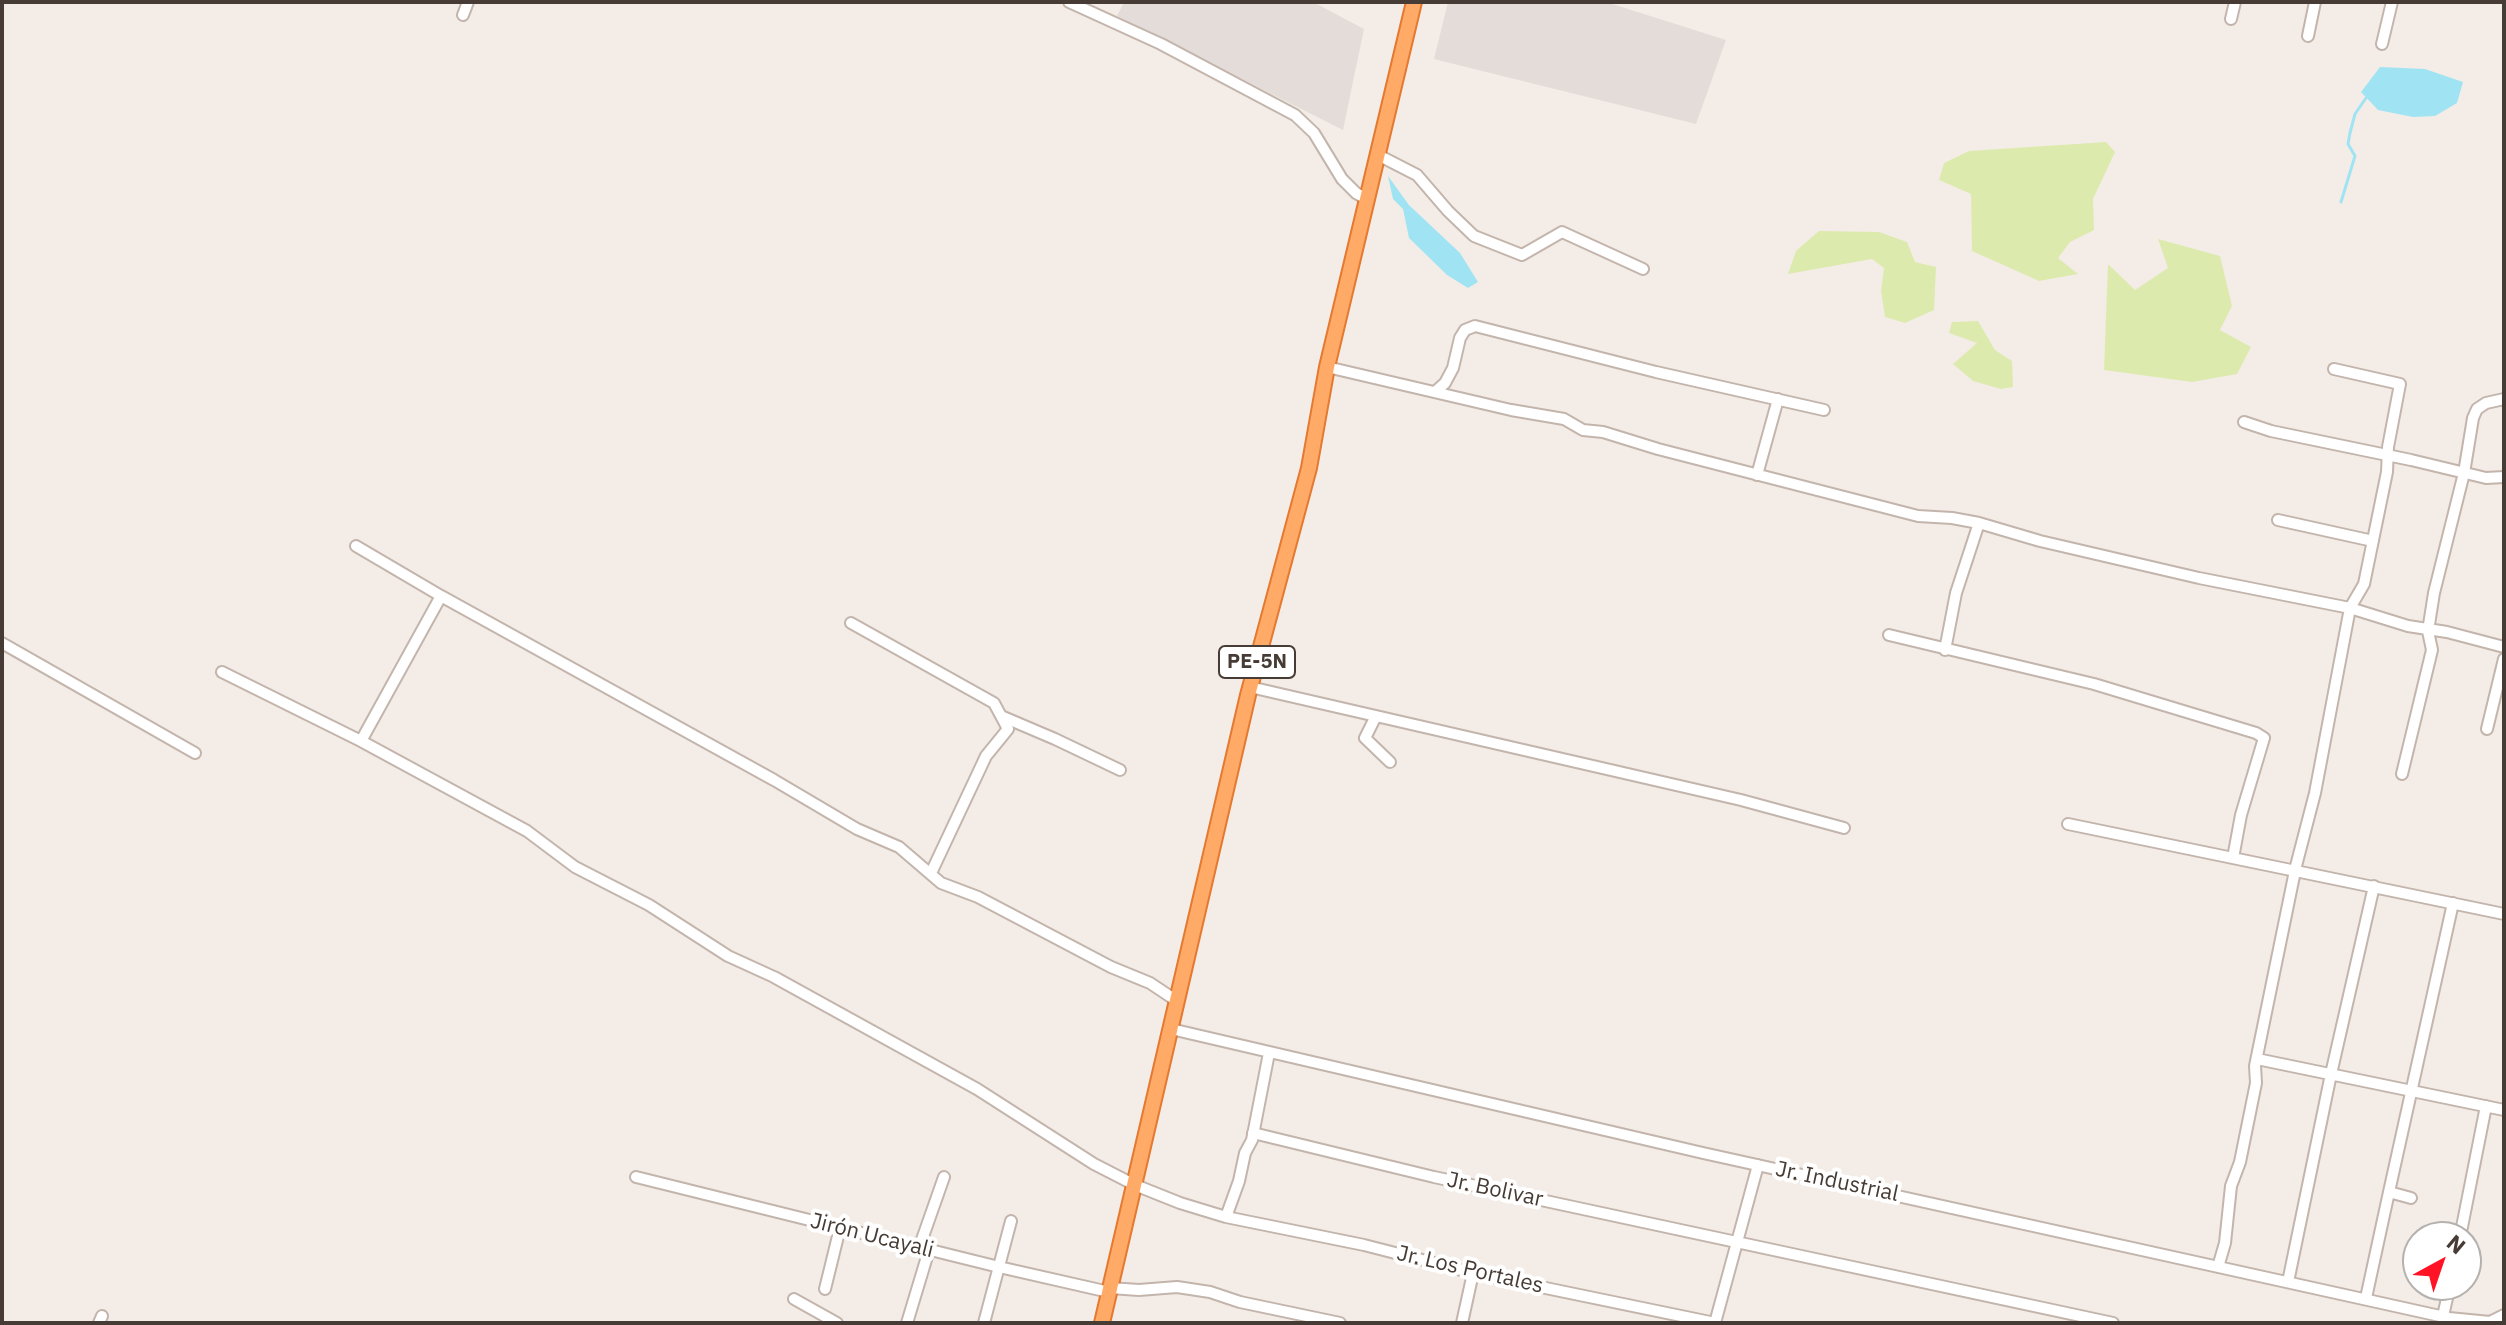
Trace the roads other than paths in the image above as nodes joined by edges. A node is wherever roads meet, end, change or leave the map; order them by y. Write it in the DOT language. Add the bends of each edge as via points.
graph roads {
  1 [pos="468,2"];
  2 [pos="1069,2"];
  3 [pos="1414,2"];
  4 [pos="2235,2"];
  5 [pos="2315,2"];
  6 [pos="2392,2"];
  7 [pos="463,15"];
  8 [pos="2231,19"];
  9 [pos="2308,36"];
  10 [pos="2382,44"];
  11 [pos="1378,155"];
  12 [pos="1367,199"];
  13 [pos="1643,269"];
  14 [pos="1327,367"];
  15 [pos="2334,369"];
  16 [pos="1435,392"];
  17 [pos="1778,399"];
  18 [pos="2504,399"];
  19 [pos="1824,410"];
  20 [pos="2244,422"];
  21 [pos="2388,456"];
  22 [pos="2464,473"];
  23 [pos="1757,475"];
  24 [pos="2504,477"];
  25 [pos="2278,520"];
  26 [pos="1979,523"];
  27 [pos="2373,541"];
  28 [pos="356,546"];
  29 [pos="441,596"];
  30 [pos="2350,608"];
  31 [pos="851,623"];
  32 [pos="2428,631"];
  33 [pos="1889,635"];
  34 [pos="2,643"];
  35 [pos="2504,647"];
  36 [pos="1945,650"];
  37 [pos="2504,659"];
  38 [pos="222,672"];
  39 [pos="1250,687"];
  40 [pos="2499,699"];
  41 [pos="1001,716"];
  42 [pos="1376,716"];
  43 [pos="2487,729"];
  44 [pos="361,741"];
  45 [pos="195,753"];
  46 [pos="1390,762"];
  47 [pos="1120,770"];
  48 [pos="2402,774"];
  49 [pos="2068,824"];
  50 [pos="1844,828"];
  51 [pos="2233,858"];
  52 [pos="2296,870"];
  53 [pos="931,873"];
  54 [pos="2374,886"];
  55 [pos="2453,903"];
  56 [pos="2504,914"];
  57 [pos="1177,1001"];
  58 [pos="1171,1029"];
  59 [pos="1269,1053"];
  60 [pos="2257,1059"];
  61 [pos="2331,1074"];
  62 [pos="2410,1090"];
  63 [pos="2486,1106"];
  64 [pos="2504,1110"];
  65 [pos="1253,1133"];
  66 [pos="1758,1165"];
  67 [pos="636,1177"];
  68 [pos="944,1177"];
  69 [pos="1135,1185"];
  70 [pos="2389,1192"];
  71 [pos="2411,1198"];
  72 [pos="1226,1217"];
  73 [pos="1011,1221"];
  74 [pos="2463,1221"];
  75 [pos="840,1228"];
  76 [pos="1737,1244"];
  77 [pos="924,1249"];
  78 [pos="999,1267"];
  79 [pos="2218,1267"];
  80 [pos="1473,1273"];
  81 [pos="2288,1282"];
  82 [pos="825,1289"];
  83 [pos="1110,1290"];
  84 [pos="2366,1298"];
  85 [pos="794,1299"];
  86 [pos="2446,1301"];
  87 [pos="2504,1315"];
  88 [pos="2443,1316"];
  89 [pos="837,1323"];
  90 [pos="907,1323"];
  91 [pos="984,1323"];
  92 [pos="1102,1323"];
  93 [pos="1340,1323"];
  94 [pos="1462,1323"];
  95 [pos="1715,1323"];
  96 [pos="2113,1323"];
  1 -- 7 [label="street"];
  2 -- 12 [label="street" via="1295,115 1314,133 1342,179"];
  3 -- 11 [label="highway, PE-5N"];
  4 -- 8 [label="street"];
  5 -- 9 [label="street"];
  6 -- 10 [label="street"];
  11 -- 12 [label="highway, PE-5N"];
  11 -- 13 [label="street" via="1417,175 1474,236 1522,255 1562,232"];
  12 -- 14 [label="highway, PE-5N"];
  14 -- 16 [label="street"];
  14 -- 39 [label="highway, PE-5N" via="1302,495"];
  15 -- 21 [label="street" via="2400,384"];
  16 -- 17 [label="street" via="1453,368 1460,338 1475,326"];
  16 -- 23 [label="street" via="1564,419 1583,430"];
  17 -- 19 [label="street"];
  17 -- 23 [label="street"];
  18 -- 22 [label="street" via="2477,409"];
  20 -- 21 [label="street"];
  21 -- 22 [label="street"];
  21 -- 27 [label="street"];
  22 -- 24 [label="street"];
  22 -- 32 [label="street"];
  23 -- 26 [label="street" via="1918,516"];
  25 -- 27 [label="street"];
  26 -- 30 [label="street" via="2199,578"];
  26 -- 36 [label="street" via="1956,593"];
  27 -- 30 [label="street" via="2364,584"];
  28 -- 29 [label="street"];
  29 -- 44 [label="street"];
  29 -- 53 [label="street" via="857,829 899,847"];
  30 -- 32 [label="street"];
  30 -- 52 [label="street"];
  31 -- 41 [label="street" via="994,703"];
  32 -- 35 [label="street"];
  32 -- 48 [label="street" via="2432,650"];
  33 -- 36 [label="street"];
  34 -- 45 [label="street"];
  36 -- 51 [label="street" via="2094,684 2264,738"];
  37 -- 40 [label="street"];
  38 -- 44 [label="street, Jr. Los Portales"];
  39 -- 42 [label="street"];
  39 -- 57 [label="highway, PE-5N"];
  40 -- 43 [label="street"];
  41 -- 47 [label="street"];
  41 -- 53 [label="street" via="1008,729 986,756"];
  42 -- 46 [label="street" via="1362,738"];
  42 -- 50 [label="street"];
  44 -- 69 [label="street, Jr. Los Portales" via="527,831 575,867 649,905 728,956 977,1089"];
  49 -- 51 [label="street"];
  51 -- 52 [label="street"];
  52 -- 54 [label="street"];
  52 -- 60 [label="street"];
  53 -- 57 [label="street" via="941,883 978,897"];
  54 -- 55 [label="street"];
  54 -- 61 [label="street"];
  55 -- 56 [label="street"];
  55 -- 62 [label="street"];
  57 -- 58 [label="highway, PE-5N"];
  58 -- 59 [label="street, Jr. Industrial"];
  58 -- 69 [label="highway, PE-5N"];
  59 -- 65 [label="street"];
  59 -- 66 [label="street, Jr. Industrial"];
  60 -- 61 [label="street"];
  60 -- 79 [label="street"];
  61 -- 62 [label="street"];
  61 -- 81 [label="street"];
  62 -- 63 [label="street"];
  62 -- 70 [label="street"];
  63 -- 64 [label="street"];
  63 -- 74 [label="street"];
  65 -- 72 [label="street"];
  65 -- 76 [label="street, Jr. Bolivar"];
  66 -- 76 [label="street"];
  66 -- 79 [label="street, Jr. Industrial"];
  67 -- 75 [label="street, Jirón Ucayali"];
  68 -- 77 [label="street"];
  69 -- 72 [label="street, Jr. Los Portales"];
  69 -- 83 [label="highway, PE-5N"];
  70 -- 71 [label="street"];
  70 -- 84 [label="street"];
  72 -- 80 [label="street, Jr. Los Portales"];
  73 -- 78 [label="street"];
  75 -- 77 [label="street, Jirón Ucayali"];
  75 -- 82 [label="street"];
  76 -- 95 [label="street"];
  76 -- 96 [label="street, Jr. Bolivar"];
  77 -- 78 [label="street, Jirón Ucayali"];
  77 -- 90 [label="street"];
  78 -- 83 [label="street, Jirón Ucayali"];
  78 -- 91 [label="street"];
  79 -- 81 [label="street, Jr. Industrial"];
  80 -- 94 [label="street"];
  80 -- 95 [label="street, Jr. Los Portales"];
  81 -- 84 [label="street, Jr. Industrial"];
  83 -- 92 [label="highway, PE-5N"];
  83 -- 93 [label="street, Jirón Ucayali" via="1177,1287"];
  84 -- 88 [label="street, Jr. Industrial"];
  85 -- 89 [label="street"];
  86 -- 88 [label="street"];
  87 -- 88 [label="street, Jr. Industrial" via="2490,1322"];
}
